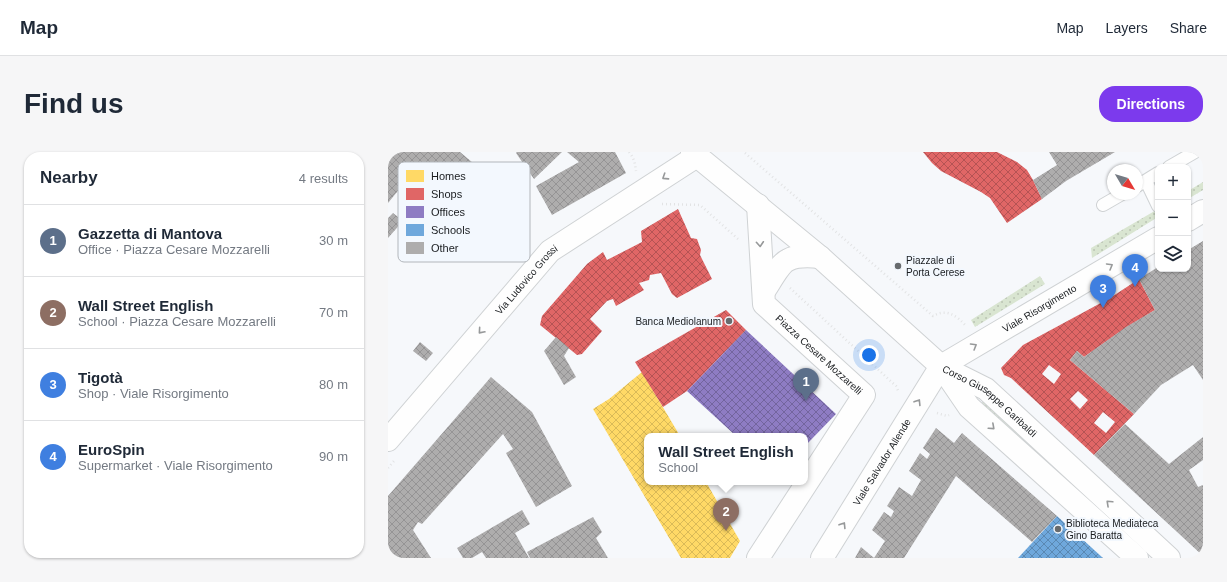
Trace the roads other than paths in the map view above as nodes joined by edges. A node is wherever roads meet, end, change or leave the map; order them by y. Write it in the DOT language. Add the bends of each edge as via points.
graph roads {
  1 [pos="1195,152"];
  2 [pos="697,153"];
  3 [pos="1174,164"];
  4 [pos="1155,175"];
  5 [pos="1143,182"];
  6 [pos="1143,186"];
  7 [pos="1112,200"];
  8 [pos="1155,202"];
  9 [pos="1103,205"];
  10 [pos="758,206"];
  11 [pos="1203,211"];
  12 [pos="1191,218"];
  13 [pos="1155,240"];
  14 [pos="820,257"];
  15 [pos="767,276"];
  16 [pos="941,366"];
  17 [pos="393,448"];
  18 [pos="808,481"];
  19 [pos="805,485"];
  20 [pos="758,558"];
  21 [pos="822,558"];
  22 [pos="1137,558"];
  23 [pos="1169,558"];
  1 -- 3 [label="lane"];
  2 -- 10 [label="main road"];
  2 -- 17 [label="main road, Via Ludovico Grossi, one-way" via="550,251"];
  4 -- 5 [label="lane"];
  6 -- 8 [label="lane"];
  7 -- 9 [label="lane"];
  10 -- 14 [label="main road"];
  10 -- 15 [label="main road, Piazza Cesare Mozzarelli, one-way"];
  11 -- 12 [label="main road"];
  16 -- 13 [label="main road, Viale Risorgimento, one-way"];
  14 -- 15 [label="main road" via="805,256 787,260 779,269"];
  14 -- 16 [label="main road"];
  15 -- 18 [label="main road, Piazza Cesare Mozzarelli" via="764,304 864,395"];
  21 -- 16 [label="main road, Viale Salvador Allende, one-way"];
  16 -- 22 [label="main road, Corso Giuseppe Garibaldi, one-way" via="969,407"];
  23 -- 16 [label="main road, Corso Giuseppe Garibaldi, one-way" via="986,389"];
  19 -- 20 [label="main road, Piazza Cesare Mozzarelli"];
}
